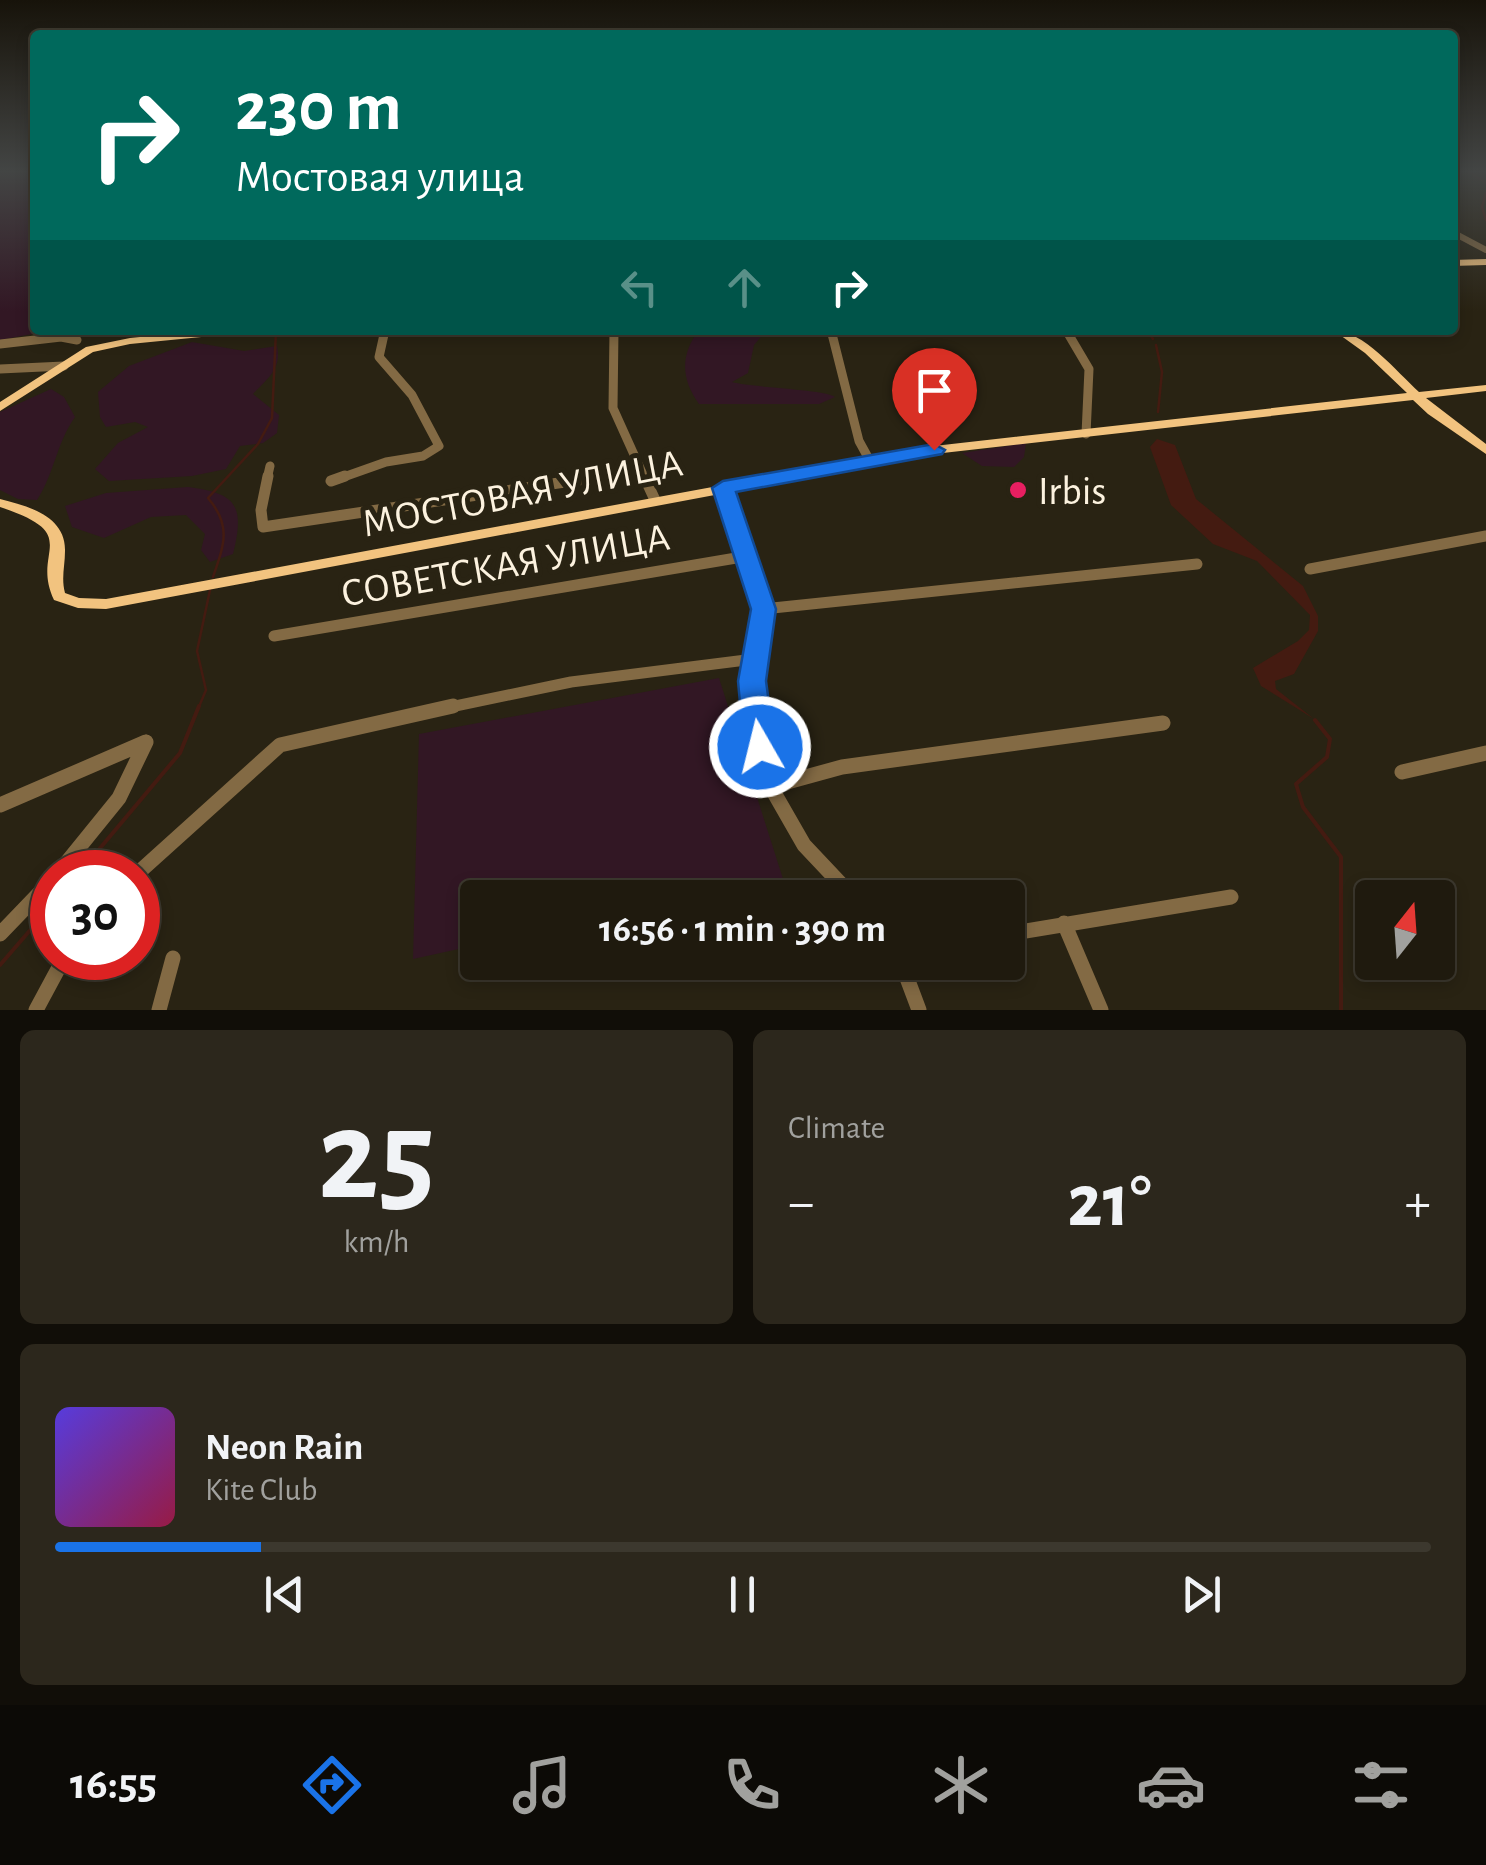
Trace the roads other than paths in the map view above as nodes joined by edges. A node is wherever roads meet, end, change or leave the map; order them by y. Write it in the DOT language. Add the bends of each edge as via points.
graph roads {
  1 [pos="1458,235"];
  2 [pos="1486,250"];
  3 [pos="1486,262"];
  4 [pos="1458,263"];
  5 [pos="171,335"];
  6 [pos="384,335"];
  7 [pos="614,335"];
  8 [pos="832,335"];
  9 [pos="1070,335"];
  10 [pos="1344,335"];
  11 [pos="78,341"];
  12 [pos="0,344"];
  13 [pos="64,366"];
  14 [pos="0,369"];
  15 [pos="1486,388"];
  16 [pos="1420,396"];
  17 [pos="0,408"];
  18 [pos="1086,434"];
  19 [pos="1486,450"];
  20 [pos="870,461"];
  21 [pos="270,466"];
  22 [pos="642,477"];
  23 [pos="331,481"];
  24 [pos="723,488"];
  25 [pos="655,500"];
  26 [pos="0,503"];
  27 [pos="1486,536"];
  28 [pos="748,556"];
  29 [pos="1198,564"];
  30 [pos="1310,569"];
  31 [pos="764,609"];
  32 [pos="274,636"];
  33 [pos="754,659"];
  34 [pos="1163,722"];
  35 [pos="1486,753"];
  36 [pos="1402,772"];
  37 [pos="769,787"];
  38 [pos="0,805"];
  39 [pos="77,850"];
  40 [pos="160,853"];
  41 [pos="837,880"];
  42 [pos="1231,897"];
  43 [pos="30,903"];
  44 [pos="1064,923"];
  45 [pos="1025,931"];
  46 [pos="0,934"];
  47 [pos="174,958"];
  48 [pos="52,980"];
  49 [pos="908,980"];
  50 [pos="36,1010"];
  51 [pos="159,1010"];
  52 [pos="919,1010"];
  53 [pos="1101,1010"];
  1 -- 2 [label="street"];
  3 -- 4 [label="main road"];
  5 -- 11 [label="main road" via="106,345"];
  6 -- 23 [label="street" via="378,357 412,395 439,446"];
  7 -- 22 [label="street" via="614,408"];
  8 -- 20 [label="street" via="858,441"];
  9 -- 18 [label="street" via="1090,373"];
  10 -- 16 [label="main road"];
  11 -- 12 [label="street"];
  11 -- 13 [label="main road"];
  13 -- 14 [label="street"];
  13 -- 17 [label="main road"];
  15 -- 16 [label="main road, МОСТОВАЯ УЛИЦА"];
  16 -- 18 [label="main road, МОСТОВАЯ УЛИЦА"];
  16 -- 19 [label="main road"];
  18 -- 20 [label="main road, МОСТОВАЯ УЛИЦА"];
  20 -- 24 [label="main road, МОСТОВАЯ УЛИЦА"];
  21 -- 22 [label="street, МОСТОВАЯ УЛИЦА" via="263,527 592,478"];
  22 -- 25 [label="street"];
  24 -- 25 [label="main road, МОСТОВАЯ УЛИЦА"];
  24 -- 28 [label="street"];
  25 -- 26 [label="main road, МОСТОВАЯ УЛИЦА" via="106,604 59,596 52,580 60,544 50,525"];
  27 -- 30 [label="street"];
  28 -- 31 [label="street"];
  28 -- 32 [label="street, СОВЕТСКАЯ УЛИЦА"];
  29 -- 31 [label="street"];
  31 -- 33 [label="street"];
  33 -- 37 [label="street" via="754,718"];
  33 -- 40 [label="street" via="571,682 302,737 280,745"];
  34 -- 37 [label="street" via="842,767"];
  35 -- 36 [label="street"];
  37 -- 41 [label="street" via="804,845"];
  38 -- 39 [label="street" via="146,742 119,798"];
  42 -- 44 [label="street"];
  43 -- 46 [label="street"];
  44 -- 45 [label="street"];
  44 -- 53 [label="street"];
  47 -- 51 [label="street"];
  48 -- 50 [label="street"];
  49 -- 52 [label="street"];
}
